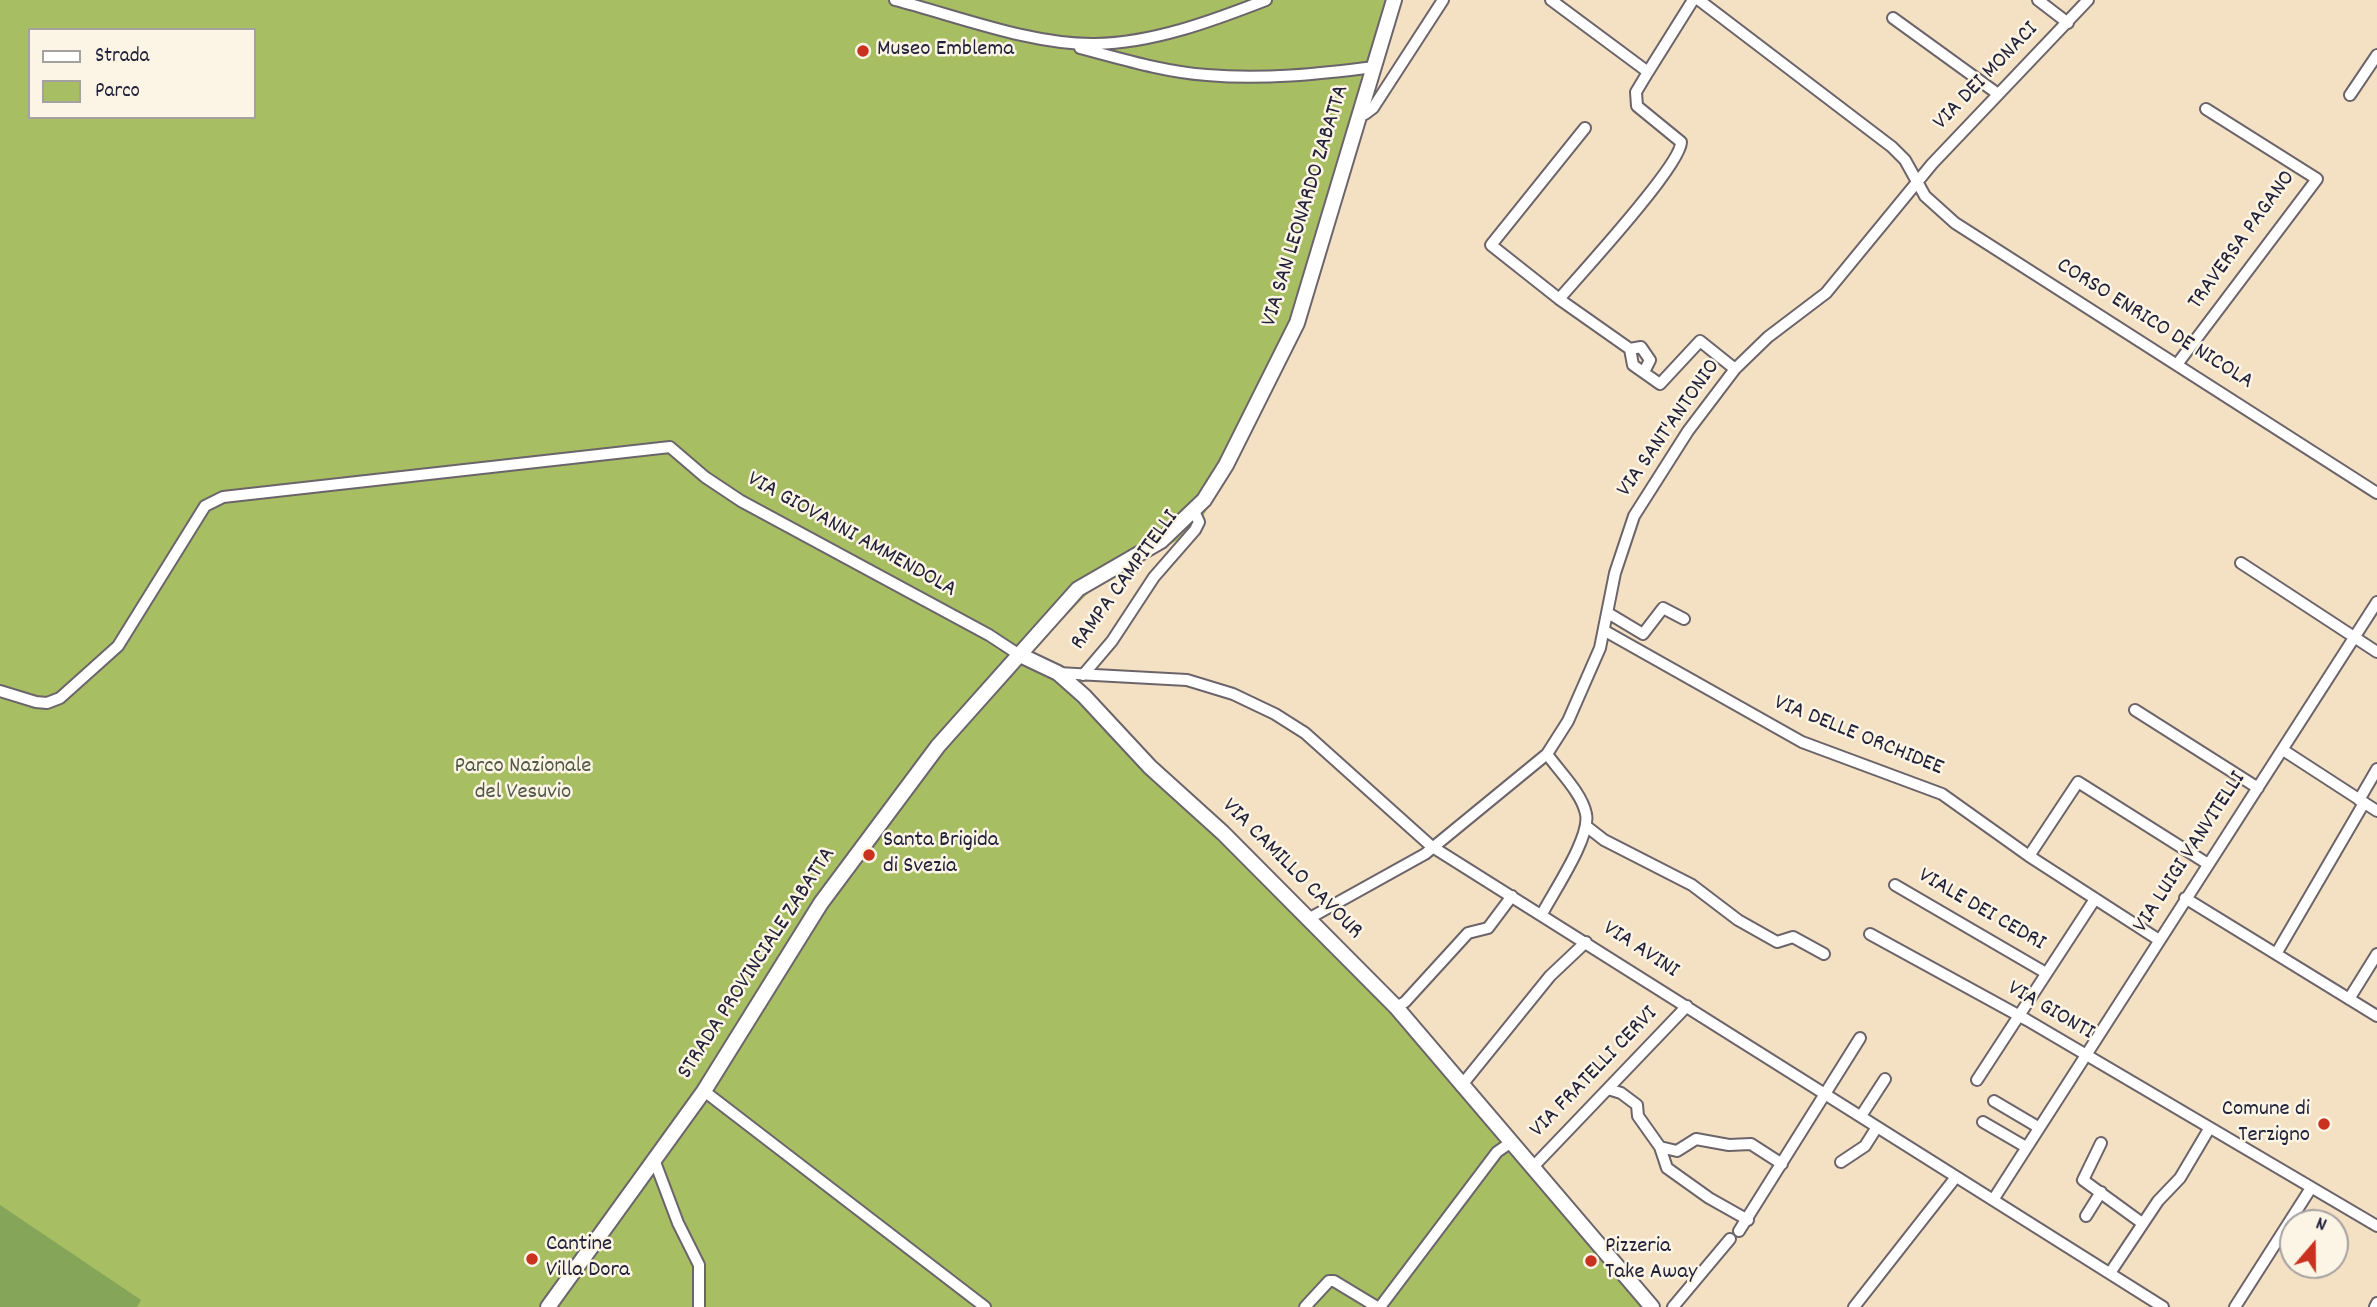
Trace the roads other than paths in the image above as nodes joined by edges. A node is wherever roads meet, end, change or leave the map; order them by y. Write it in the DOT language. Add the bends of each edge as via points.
graph roads {
  1 [pos="895,0"];
  2 [pos="1266,0"];
  3 [pos="1394,0"];
  4 [pos="1443,0"];
  5 [pos="1551,0"];
  6 [pos="1693,0"];
  7 [pos="1699,0"];
  8 [pos="2038,0"];
  9 [pos="2088,0"];
  10 [pos="1893,18"];
  11 [pos="2068,23"];
  12 [pos="1054,41"];
  13 [pos="2377,55"];
  14 [pos="1374,67"];
  15 [pos="1648,72"];
  16 [pos="1998,94"];
  17 [pos="2350,95"];
  18 [pos="2206,109"];
  19 [pos="1359,113"];
  20 [pos="1585,128"];
  21 [pos="1917,184"];
  22 [pos="1558,298"];
  23 [pos="1630,349"];
  24 [pos="2178,363"];
  25 [pos="1735,369"];
  26 [pos="1644,372"];
  27 [pos="2377,493"];
  28 [pos="1194,512"];
  29 [pos="2241,563"];
  30 [pos="2377,602"];
  31 [pos="1608,612"];
  32 [pos="1684,619"];
  33 [pos="1605,631"];
  34 [pos="2354,637"];
  35 [pos="2377,652"];
  36 [pos="1018,654"];
  37 [pos="1058,673"];
  38 [pos="1083,675"];
  39 [pos="0,691"];
  40 [pos="2135,710"];
  41 [pos="2283,750"];
  42 [pos="1547,754"];
  43 [pos="2377,769"];
  44 [pos="2258,788"];
  45 [pos="2362,801"];
  46 [pos="2377,811"];
  47 [pos="1586,826"];
  48 [pos="1431,846"];
  49 [pos="2029,856"];
  50 [pos="2208,864"];
  51 [pos="1895,885"];
  52 [pos="1512,896"];
  53 [pos="2185,898"];
  54 [pos="2095,899"];
  55 [pos="1542,914"];
  56 [pos="1308,919"];
  57 [pos="1871,934"];
  58 [pos="2159,940"];
  59 [pos="1586,942"];
  60 [pos="1824,954"];
  61 [pos="2276,954"];
  62 [pos="2377,954"];
  63 [pos="2046,973"];
  64 [pos="2349,999"];
  65 [pos="1687,1006"];
  66 [pos="1396,1007"];
  67 [pos="2018,1016"];
  68 [pos="2377,1016"];
  69 [pos="1860,1038"];
  70 [pos="2084,1056"];
  71 [pos="1885,1079"];
  72 [pos="1977,1080"];
  73 [pos="1461,1086"];
  74 [pos="1608,1089"];
  75 [pos="704,1091"];
  76 [pos="1826,1095"];
  77 [pos="1994,1101"];
  78 [pos="1861,1116"];
  79 [pos="1983,1122"];
  80 [pos="2038,1126"];
  81 [pos="1877,1127"];
  82 [pos="2209,1129"];
  83 [pos="1510,1143"];
  84 [pos="2101,1143"];
  85 [pos="1660,1147"];
  86 [pos="2026,1147"];
  87 [pos="655,1162"];
  88 [pos="1841,1162"];
  89 [pos="1782,1164"];
  90 [pos="1532,1168"];
  91 [pos="1956,1177"];
  92 [pos="2311,1188"];
  93 [pos="2101,1192"];
  94 [pos="1993,1200"];
  95 [pos="2086,1216"];
  96 [pos="1748,1220"];
  97 [pos="2142,1223"];
  98 [pos="2377,1226"];
  99 [pos="1739,1231"];
  100 [pos="1730,1239"];
  101 [pos="2110,1273"];
  102 [pos="548,1307"];
  103 [pos="699,1307"];
  104 [pos="985,1307"];
  105 [pos="1305,1307"];
  106 [pos="1379,1307"];
  107 [pos="1652,1307"];
  108 [pos="1673,1307"];
  109 [pos="1854,1307"];
  110 [pos="2163,1307"];
  111 [pos="2235,1307"];
  1 -- 12 [label="street"];
  2 -- 12 [label="street" via="1133,41"];
  3 -- 14 [label="street, VIA SAN LEONARDO ZABATTA"];
  4 -- 19 [label="street" via="1370,112"];
  5 -- 15 [label="street"];
  6 -- 15 [label="street"];
  7 -- 21 [label="street, CORSO ENRICO DE NICOLA" via="1892,147"];
  8 -- 11 [label="street"];
  9 -- 11 [label="street, VIA DEI MONACI"];
  10 -- 16 [label="street"];
  11 -- 16 [label="street, VIA DEI MONACI"];
  12 -- 14 [label="street" via="1153,67 1208,75 1308,74"];
  13 -- 17 [label="street"];
  14 -- 19 [label="street, VIA SAN LEONARDO ZABATTA"];
  15 -- 23 [label="street" via="1636,92 1637,106 1678,138 1681,148 1605,248 1559,299"];
  16 -- 21 [label="street, VIA DEI MONACI"];
  18 -- 24 [label="street, TRAVERSA PAGANO" via="2316,179"];
  19 -- 28 [label="street, VIA SAN LEONARDO ZABATTA" via="1294,332 1226,466"];
  20 -- 22 [label="street" via="1491,244"];
  21 -- 24 [label="street, CORSO ENRICO DE NICOLA" via="1955,223"];
  21 -- 25 [label="street, VIA SANT'ANTONIO" via="1826,293"];
  23 -- 26 [label="street" via="1633,365"];
  23 -- 26 [label="street" via="1641,347 1648,353"];
  24 -- 27 [label="street, CORSO ENRICO DE NICOLA"];
  25 -- 26 [label="street" via="1700,341 1660,384"];
  25 -- 31 [label="street, VIA SANT'ANTONIO" via="1688,431 1634,516"];
  28 -- 36 [label="street, VIA SAN LEONARDO ZABATTA" via="1161,541 1078,589"];
  28 -- 38 [label="street, RAMPA CAMPITELLI" via="1199,522 1195,530 1154,577 1112,641"];
  29 -- 34 [label="street"];
  30 -- 34 [label="street, VIA LUIGI VANVITELLI"];
  31 -- 32 [label="street" via="1643,634 1663,608"];
  31 -- 33 [label="street, VIA SANT'ANTONIO"];
  33 -- 42 [label="street, VIA SANT'ANTONIO" via="1569,721"];
  33 -- 49 [label="street, VIA DELLE ORCHIDEE" via="1802,742 1942,794"];
  34 -- 35 [label="street"];
  34 -- 41 [label="street, VIA LUIGI VANVITELLI"];
  36 -- 37 [label="street, VIA CAMILLO CAVOUR"];
  36 -- 39 [label="street, VIA GIOVANNI AMMENDOLA" via="741,501 670,447 211,501 117,646 60,698 47,704"];
  36 -- 75 [label="street, STRADA PROVINCIALE ZABATTA" via="939,746 821,902"];
  37 -- 38 [label="street, VIA AVINI"];
  37 -- 56 [label="street, VIA CAMILLO CAVOUR"];
  38 -- 48 [label="street, VIA AVINI" via="1187,680 1244,699 1305,733"];
  40 -- 44 [label="street"];
  41 -- 44 [label="street, VIA LUIGI VANVITELLI"];
  41 -- 45 [label="street"];
  42 -- 47 [label="street" via="1583,805"];
  42 -- 48 [label="street, VIA SANT'ANTONIO"];
  43 -- 45 [label="street"];
  44 -- 50 [label="street, VIA LUIGI VANVITELLI"];
  45 -- 46 [label="street"];
  45 -- 61 [label="street"];
  47 -- 55 [label="street"];
  47 -- 60 [label="street" via="1692,885 1777,942 1793,937"];
  48 -- 52 [label="street, VIA AVINI"];
  48 -- 56 [label="street, VIA SANT'ANTONIO"];
  49 -- 50 [label="street" via="2078,782"];
  49 -- 54 [label="street, VIA DELLE ORCHIDEE"];
  50 -- 53 [label="street, VIA LUIGI VANVITELLI"];
  51 -- 63 [label="street, VIALE DEI CEDRI"];
  52 -- 55 [label="street, VIA AVINI"];
  52 -- 66 [label="street" via="1488,928 1468,933"];
  53 -- 58 [label="street, VIA LUIGI VANVITELLI"];
  53 -- 61 [label="street"];
  54 -- 58 [label="street, VIA DELLE ORCHIDEE"];
  54 -- 63 [label="street"];
  55 -- 59 [label="street, VIA AVINI"];
  56 -- 66 [label="street, VIA CAMILLO CAVOUR"];
  57 -- 67 [label="street, VIA GIONTI"];
  58 -- 70 [label="street, VIA LUIGI VANVITELLI"];
  59 -- 65 [label="street, VIA AVINI"];
  59 -- 73 [label="street" via="1550,976"];
  61 -- 64 [label="street"];
  62 -- 64 [label="street"];
  63 -- 67 [label="street"];
  64 -- 68 [label="street"];
  65 -- 74 [label="street, VIA FRATELLI CERVI"];
  65 -- 76 [label="street, VIA AVINI"];
  66 -- 73 [label="street, VIA CAMILLO CAVOUR"];
  67 -- 70 [label="street, VIA GIONTI"];
  67 -- 72 [label="street"];
  69 -- 76 [label="street"];
  70 -- 80 [label="street, VIA LUIGI VANVITELLI"];
  70 -- 82 [label="street, VIA GIONTI"];
  71 -- 78 [label="street"];
  73 -- 83 [label="street, VIA CAMILLO CAVOUR"];
  74 -- 85 [label="street" via="1637,1105 1641,1121"];
  74 -- 90 [label="street, VIA FRATELLI CERVI"];
  75 -- 87 [label="street, STRADA PROVINCIALE ZABATTA"];
  75 -- 104 [label="street"];
  76 -- 78 [label="street, VIA AVINI"];
  76 -- 89 [label="street"];
  77 -- 80 [label="street"];
  78 -- 81 [label="street, VIA AVINI"];
  79 -- 86 [label="street"];
  80 -- 86 [label="street, VIA LUIGI VANVITELLI"];
  81 -- 88 [label="street" via="1865,1146"];
  81 -- 91 [label="street, VIA AVINI"];
  82 -- 92 [label="street, VIA GIONTI"];
  82 -- 97 [label="street" via="2180,1178"];
  83 -- 90 [label="street, VIA CAMILLO CAVOUR"];
  83 -- 106 [label="street" via="1497,1152"];
  84 -- 93 [label="street" via="2083,1180"];
  85 -- 89 [label="street" via="1677,1151 1696,1139 1751,1144"];
  85 -- 96 [label="street" via="1667,1168"];
  86 -- 94 [label="street, VIA LUIGI VANVITELLI"];
  87 -- 102 [label="street, STRADA PROVINCIALE ZABATTA"];
  87 -- 103 [label="street" via="699,1265"];
  89 -- 96 [label="street"];
  90 -- 107 [label="street, VIA CAMILLO CAVOUR"];
  91 -- 94 [label="street, VIA AVINI"];
  91 -- 109 [label="street"];
  92 -- 98 [label="street, VIA GIONTI"];
  92 -- 111 [label="street"];
  93 -- 95 [label="street"];
  93 -- 97 [label="street"];
  94 -- 101 [label="street, VIA AVINI"];
  96 -- 99 [label="street"];
  97 -- 101 [label="street"];
  100 -- 108 [label="street"];
  101 -- 110 [label="street, VIA AVINI"];
  105 -- 106 [label="street" via="1334,1281"];
}
